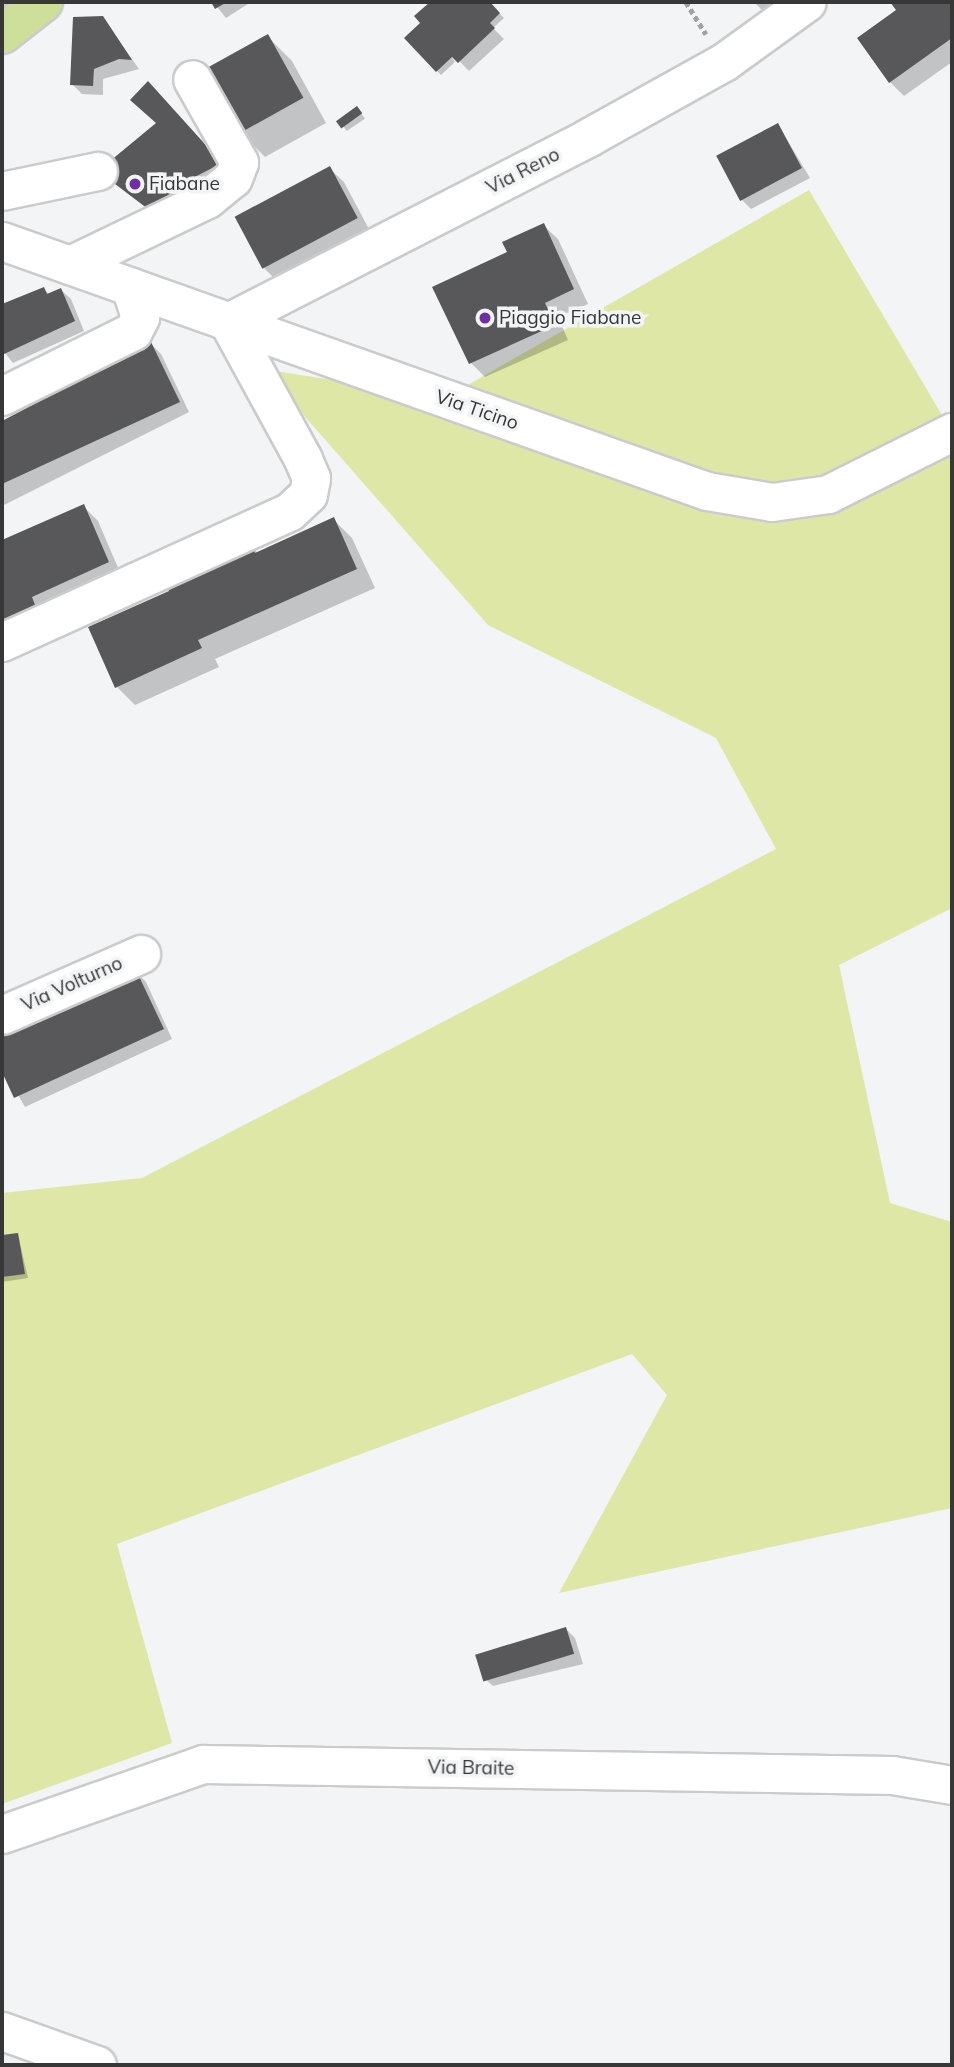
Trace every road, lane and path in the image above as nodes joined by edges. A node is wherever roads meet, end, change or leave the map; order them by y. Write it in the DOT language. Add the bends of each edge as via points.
graph roads {
  1 [pos="43,2"];
  2 [pos="807,2"];
  3 [pos="2,34"];
  4 [pos="192,79"];
  5 [pos="98,171"];
  6 [pos="2,191"];
  7 [pos="2,241"];
  8 [pos="70,265"];
  9 [pos="130,286"];
  10 [pos="228,322"];
  11 [pos="2,396"];
  12 [pos="952,432"];
  13 [pos="2,642"];
  14 [pos="141,954"];
  15 [pos="2,1015"];
  16 [pos="952,1785"];
  17 [pos="2,1834"];
  18 [pos="2,2031"];
  19 [pos="97,2065"];
  1 -- 3 [label="main road"];
  2 -- 10 [label="street, Via Reno" via="724,62 589,137"];
  4 -- 8 [label="street" via="239,162 233,178 206,199"];
  5 -- 6 [label="street"];
  7 -- 8 [label="street, Via Ticino"];
  8 -- 9 [label="street, Via Ticino"];
  9 -- 10 [label="street, Via Ticino"];
  9 -- 11 [label="street" via="140,317 133,331"];
  10 -- 12 [label="street, Via Ticino" via="707,491 772,502 828,494"];
  10 -- 13 [label="street" via="303,459 311,478 308,494 289,512"];
  14 -- 15 [label="street, Via Volturno"];
  16 -- 17 [label="street, Via Braite" via="892,1775 203,1763"];
  18 -- 19 [label="street"];
}
